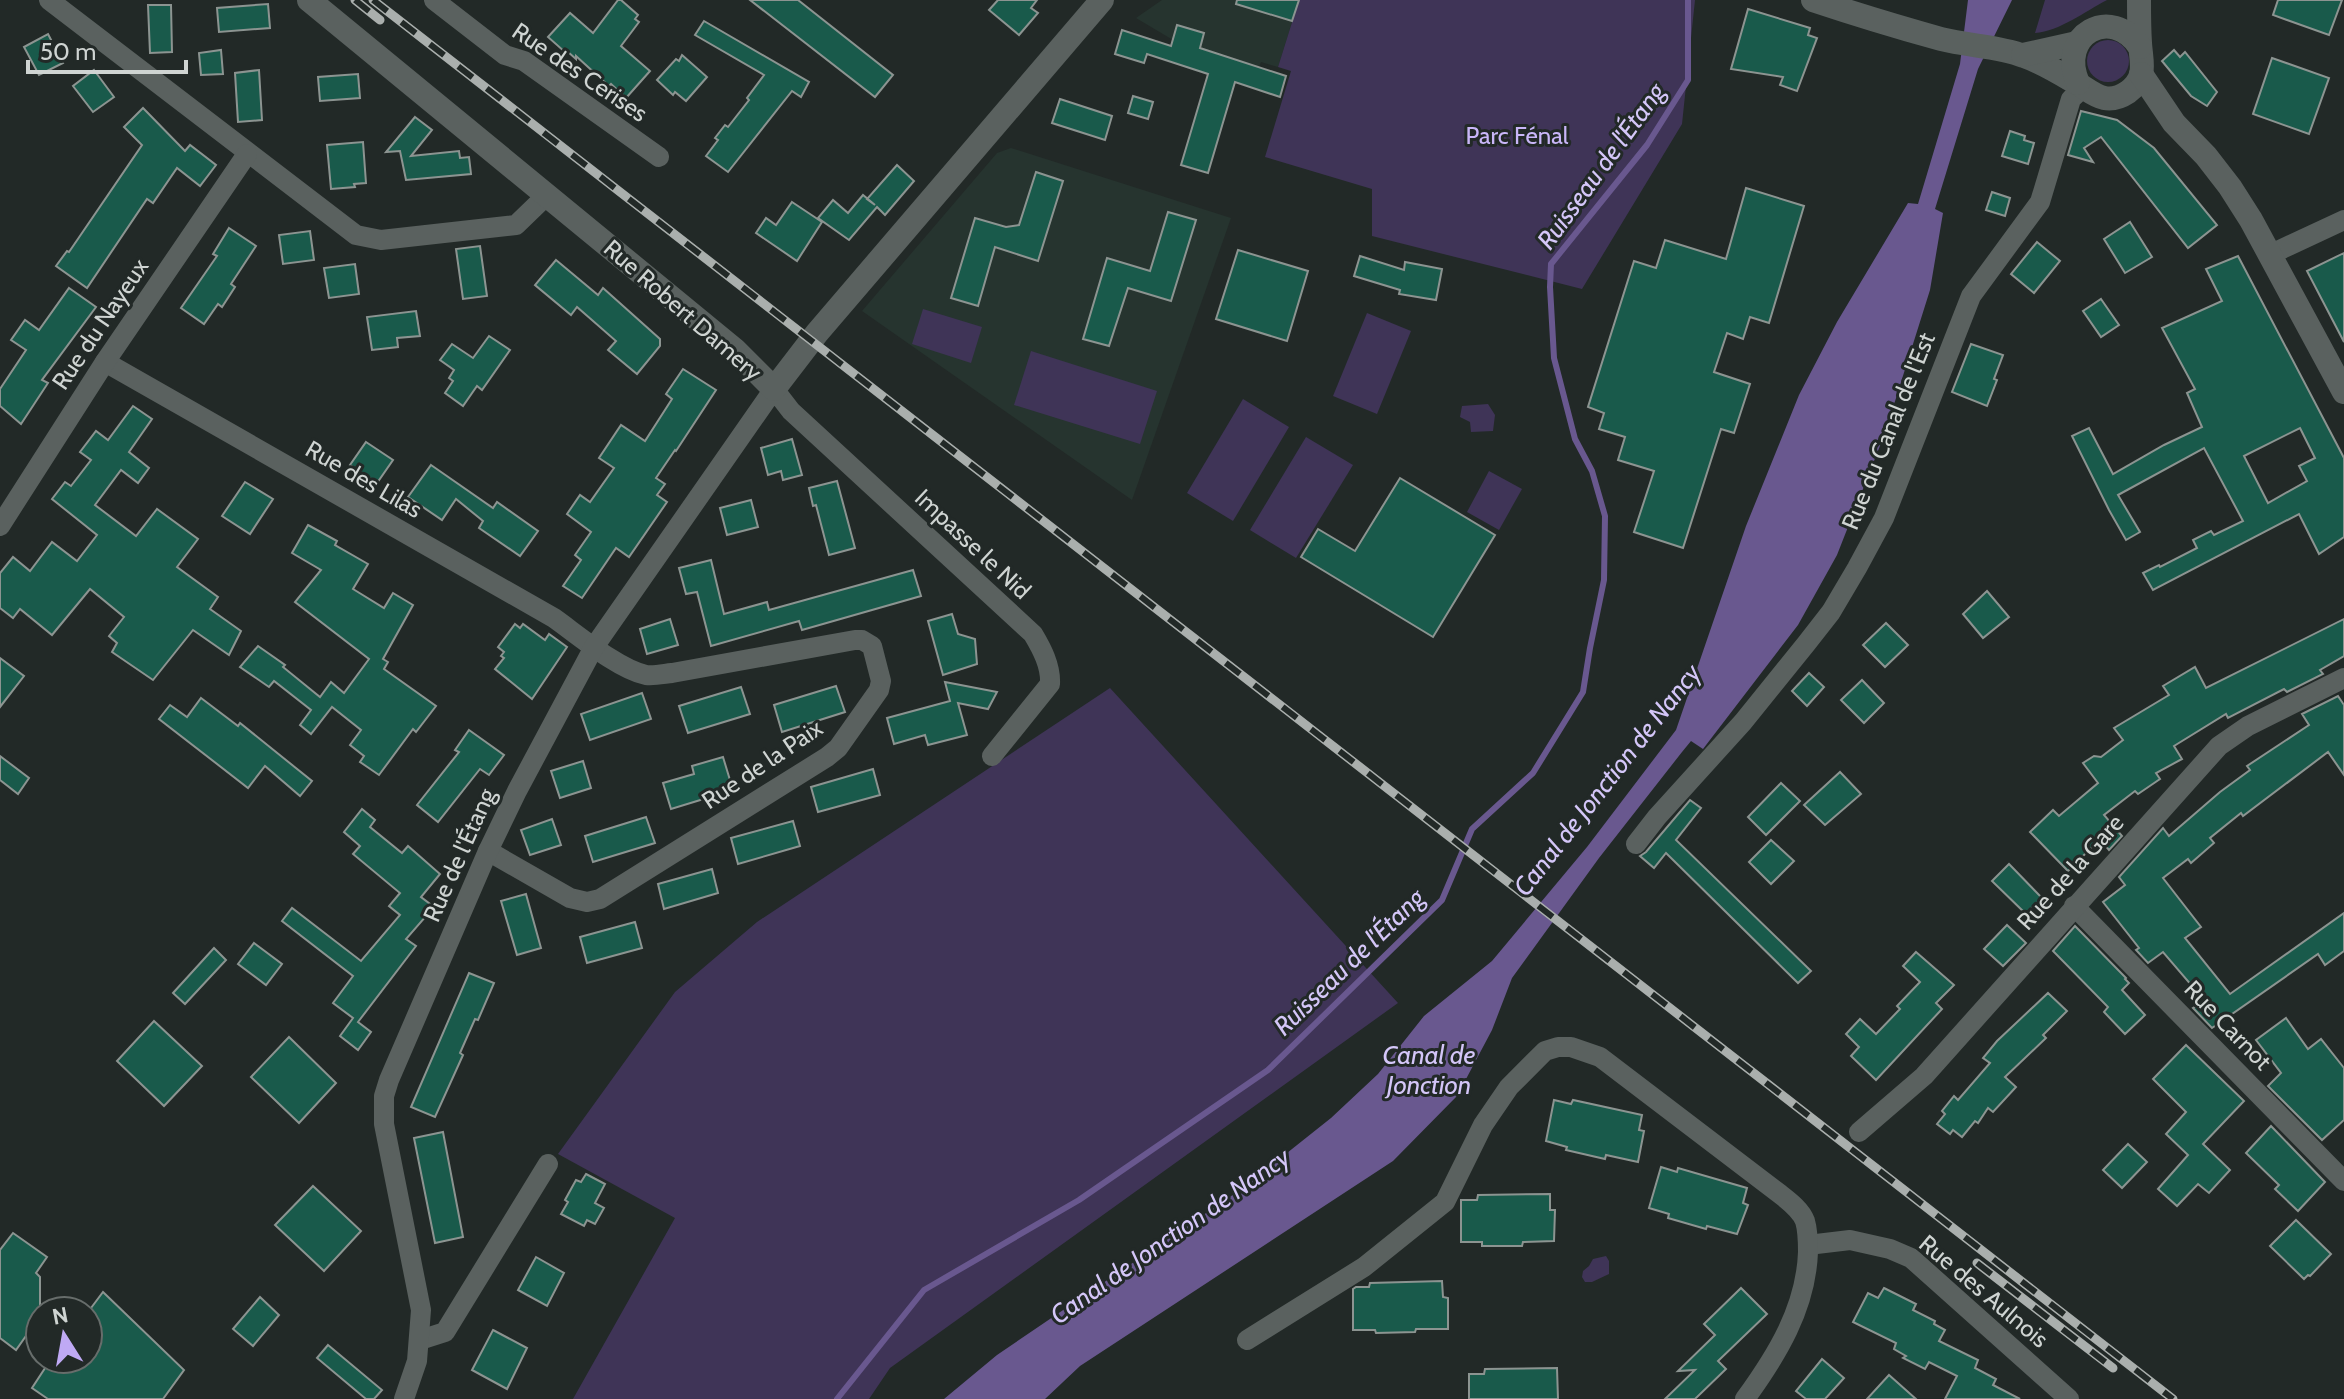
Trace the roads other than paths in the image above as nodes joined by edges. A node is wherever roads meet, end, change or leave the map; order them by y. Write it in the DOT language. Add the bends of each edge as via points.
graph roads {
  1 [pos="49,0"];
  2 [pos="309,0"];
  3 [pos="434,0"];
  4 [pos="1102,0"];
  5 [pos="1813,0"];
  6 [pos="2128,0"];
  7 [pos="2139,0"];
  8 [pos="2101,27"];
  9 [pos="2077,43"];
  10 [pos="2140,47"];
  11 [pos="2023,55"];
  12 [pos="2141,74"];
  13 [pos="2080,86"];
  14 [pos="2120,96"];
  15 [pos="2174,123"];
  16 [pos="247,154"];
  17 [pos="659,157"];
  18 [pos="547,195"];
  19 [pos="2344,220"];
  20 [pos="2269,255"];
  21 [pos="105,362"];
  22 [pos="774,389"];
  23 [pos="2344,392"];
  24 [pos="0,526"];
  25 [pos="594,647"];
  26 [pos="2344,678"];
  27 [pos="992,756"];
  28 [pos="1636,844"];
  29 [pos="488,851"];
  30 [pos="2074,906"];
  31 [pos="1859,1132"];
  32 [pos="548,1164"];
  33 [pos="2344,1181"];
  34 [pos="1808,1239"];
  35 [pos="420,1340"];
  36 [pos="1247,1340"];
  37 [pos="404,1399"];
  38 [pos="1745,1399"];
  39 [pos="2069,1399"];
  1 -- 16 [label="street"];
  2 -- 18 [label="street, Rue Robert Damery"];
  3 -- 17 [label="street, Rue des Cerises" via="505,55 524,61"];
  4 -- 22 [label="street, Rue Robert Damery"];
  5 -- 11 [label="street" via="1942,39"];
  6 -- 8 [label="street"];
  7 -- 10 [label="street"];
  8 -- 9 [label="street"];
  8 -- 10 [label="street" via="2124,30"];
  9 -- 11 [label="street"];
  9 -- 13 [label="street" via="2072,70"];
  10 -- 12 [label="street"];
  11 -- 13 [label="street"];
  12 -- 14 [label="street"];
  12 -- 15 [label="street"];
  13 -- 14 [label="street" via="2093,95"];
  13 -- 28 [label="street, Rue du Canal de l'Est" via="2071,99 2040,202 1971,296 1884,518 1857,568 1806,644"];
  14 -- 15 [label="street"];
  15 -- 20 [label="street" via="2230,187"];
  16 -- 18 [label="street" via="356,235 381,240 516,225"];
  16 -- 21 [label="street, Rue du Nayeux"];
  18 -- 22 [label="street, Rue Robert Damery" via="735,350"];
  19 -- 20 [label="street"];
  20 -- 23 [label="street"];
  21 -- 24 [label="street, Rue du Nayeux"];
  21 -- 25 [label="street, Rue des Lilas" via="554,618"];
  22 -- 25 [label="street, Rue de l'Étang"];
  22 -- 27 [label="street, Impasse le Nid" via="791,411 1039,644 1050,684"];
  25 -- 29 [label="street, Rue de l'Étang"];
  25 -- 29 [label="street, Rue de la Paix" via="650,675 862,640 872,646 881,681 876,696 827,757 600,899 570,898"];
  26 -- 30 [label="street, Rue de la Gare" via="2219,746"];
  29 -- 35 [label="street, Rue de l'Étang" via="384,1096 384,1124 419,1293"];
  30 -- 31 [label="street, Rue de la Gare" via="1924,1076"];
  30 -- 33 [label="street, Rue Carnot"];
  32 -- 35 [label="street" via="445,1332"];
  34 -- 36 [label="street" via="1804,1219 1792,1204 1600,1057 1558,1047 1545,1051 1509,1087 1483,1125 1445,1202 1364,1267"];
  34 -- 38 [label="street" via="1804,1289 1791,1324"];
  34 -- 39 [label="street, Rue des Aulnois" via="1850,1240 1911,1258"];
  35 -- 37 [label="street, Rue de l'Étang"];
}
